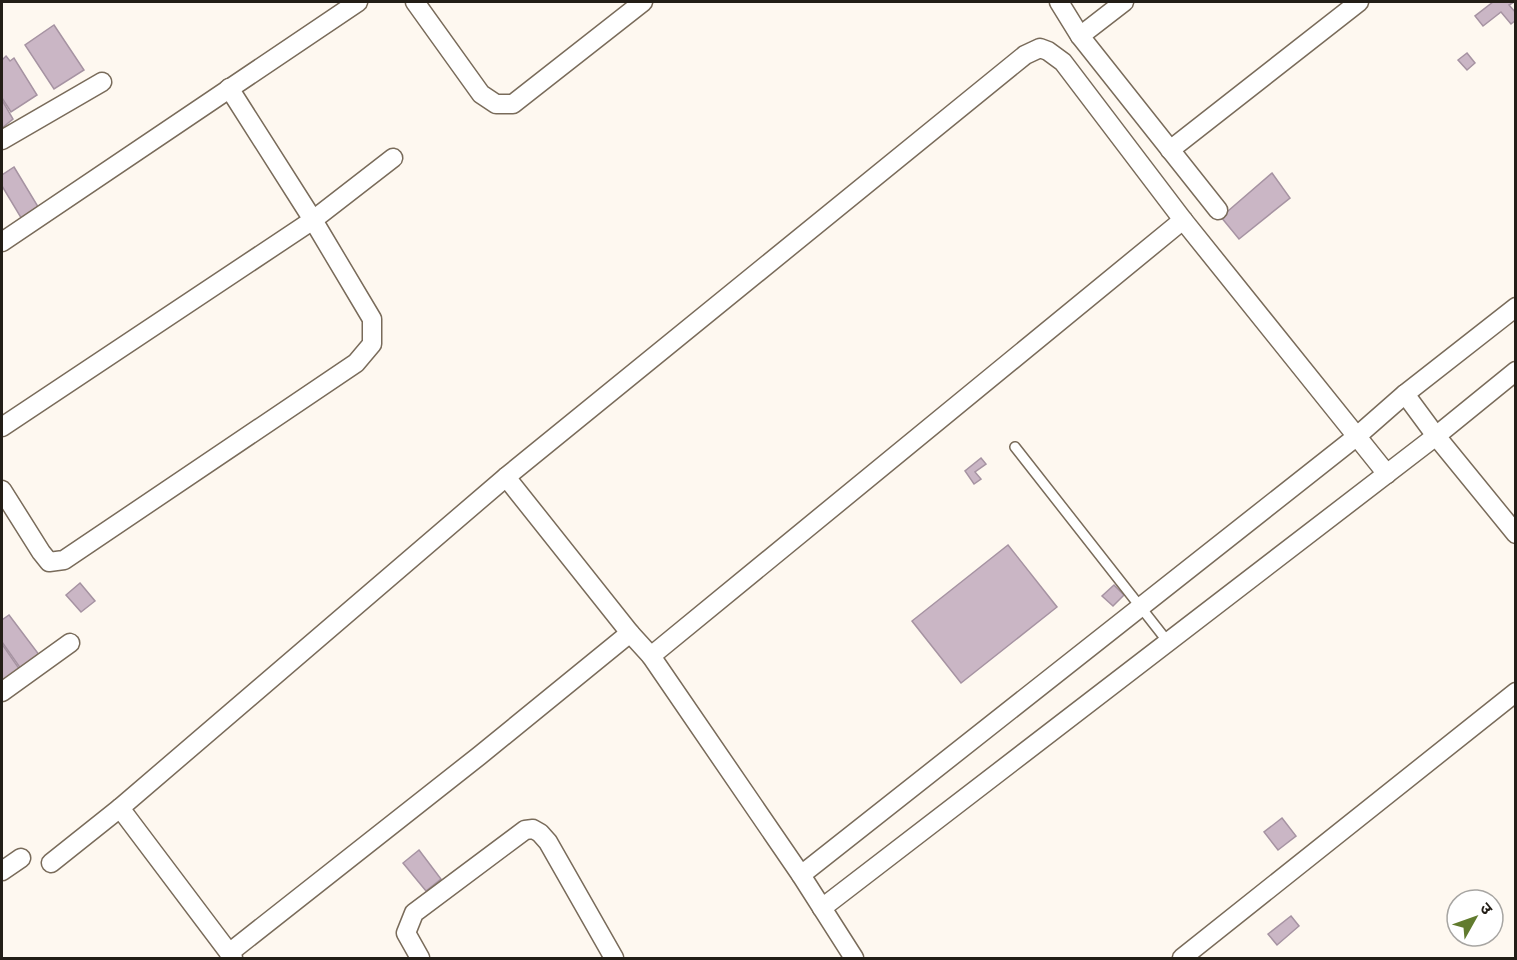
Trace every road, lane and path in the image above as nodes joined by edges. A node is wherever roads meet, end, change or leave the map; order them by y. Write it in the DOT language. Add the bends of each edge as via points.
graph roads {
  1 [pos="358,2"];
  2 [pos="415,2"];
  3 [pos="643,2"];
  4 [pos="1059,2"];
  5 [pos="1124,2"];
  6 [pos="1359,2"];
  7 [pos="1080,36"];
  8 [pos="102,82"];
  9 [pos="229,88"];
  10 [pos="2,140"];
  11 [pos="1170,150"];
  12 [pos="393,159"];
  13 [pos="1218,210"];
  14 [pos="313,220"];
  15 [pos="1183,220"];
  16 [pos="2,242"];
  17 [pos="1515,307"];
  18 [pos="1515,371"];
  19 [pos="1405,394"];
  20 [pos="2,427"];
  21 [pos="1436,436"];
  22 [pos="1356,437"];
  23 [pos="1015,447"];
  24 [pos="1387,474"];
  25 [pos="506,477"];
  26 [pos="2,490"];
  27 [pos="1515,534"];
  28 [pos="1141,607"];
  29 [pos="630,633"];
  30 [pos="1168,642"];
  31 [pos="69,643"];
  32 [pos="651,656"];
  33 [pos="2,692"];
  34 [pos="1515,692"];
  35 [pos="120,808"];
  36 [pos="21,858"];
  37 [pos="51,863"];
  38 [pos="2,871"];
  39 [pos="801,875"];
  40 [pos="822,908"];
  41 [pos="231,956"];
  42 [pos="420,958"];
  43 [pos="614,958"];
  44 [pos="854,958"];
  45 [pos="1182,958"];
  1 -- 9 [label="street"];
  2 -- 3 [label="street" via="481,94 496,104 513,104"];
  4 -- 7 [label="street"];
  5 -- 7 [label="street"];
  6 -- 11 [label="street"];
  7 -- 11 [label="street"];
  8 -- 10 [label="street"];
  9 -- 14 [label="street"];
  9 -- 16 [label="street"];
  11 -- 13 [label="street"];
  12 -- 14 [label="street"];
  14 -- 20 [label="street"];
  14 -- 26 [label="street" via="372,319 372,344 356,363 64,560 49,562"];
  15 -- 22 [label="street"];
  15 -- 25 [label="street" via="1063,62 1040,48 1025,55"];
  15 -- 32 [label="street"];
  17 -- 19 [label="street"];
  18 -- 21 [label="street"];
  19 -- 21 [label="street"];
  19 -- 22 [label="street"];
  21 -- 24 [label="street"];
  21 -- 27 [label="street"];
  22 -- 24 [label="street"];
  22 -- 28 [label="street"];
  23 -- 28 [label="lane"];
  24 -- 30 [label="street"];
  25 -- 29 [label="street"];
  25 -- 35 [label="street"];
  28 -- 30 [label="lane"];
  28 -- 39 [label="street"];
  29 -- 32 [label="street"];
  29 -- 41 [label="street"];
  30 -- 40 [label="street"];
  31 -- 33 [label="street"];
  32 -- 39 [label="street"];
  34 -- 45 [label="street"];
  35 -- 37 [label="street"];
  35 -- 41 [label="street"];
  36 -- 38 [label="street"];
  39 -- 40 [label="street"];
  40 -- 44 [label="street"];
  42 -- 43 [label="street" via="406,933 414,912 533,829 548,842"];
}
